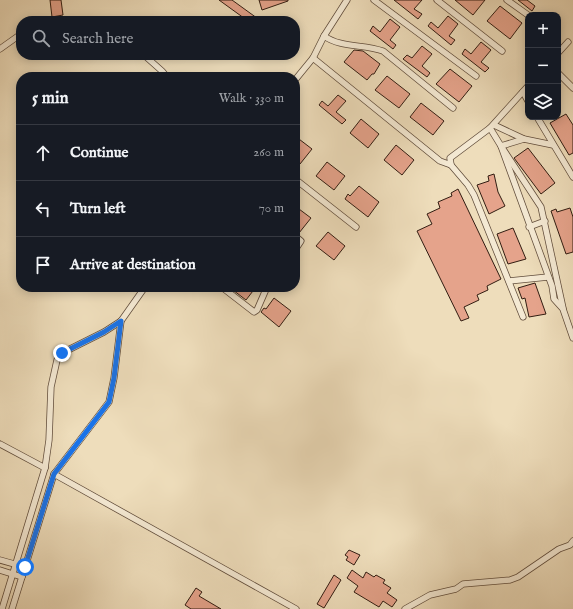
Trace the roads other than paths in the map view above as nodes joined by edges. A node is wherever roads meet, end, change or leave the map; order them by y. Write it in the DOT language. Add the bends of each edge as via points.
graph roads {
  1 [pos="347,0"];
  2 [pos="374,0"];
  3 [pos="437,0"];
  4 [pos="507,0"];
  5 [pos="525,13"];
  6 [pos="324,36"];
  7 [pos="16,38"];
  8 [pos="568,42"];
  9 [pos="0,49"];
  10 [pos="561,50"];
  11 [pos="502,52"];
  12 [pos="313,58"];
  13 [pos="150,60"];
  14 [pos="163,72"];
  15 [pos="300,74"];
  16 [pos="476,76"];
  17 [pos="561,76"];
  18 [pos="573,88"];
  19 [pos="525,90"];
  20 [pos="523,92"];
  21 [pos="525,96"];
  22 [pos="453,108"];
  23 [pos="539,120"];
  24 [pos="492,127"];
  25 [pos="524,139"];
  26 [pos="553,144"];
  27 [pos="502,146"];
  28 [pos="450,158"];
  29 [pos="440,161"];
  30 [pos="451,165"];
  31 [pos="573,177"];
  32 [pos="300,183"];
  33 [pos="546,221"];
  34 [pos="356,227"];
  35 [pos="529,227"];
  36 [pos="548,277"];
  37 [pos="510,281"];
  38 [pos="142,292"];
  39 [pos="229,292"];
  40 [pos="266,292"];
  41 [pos="563,309"];
  42 [pos="523,317"];
  43 [pos="121,321"];
  44 [pos="572,336"];
  45 [pos="0,444"];
  46 [pos="45,468"];
  47 [pos="54,474"];
  48 [pos="572,543"];
  49 [pos="0,560"];
  50 [pos="16,564"];
  51 [pos="25,567"];
  52 [pos="0,570"];
  53 [pos="13,574"];
  54 [pos="22,577"];
  55 [pos="2,609"];
  56 [pos="12,609"];
  57 [pos="296,609"];
  58 [pos="405,609"];
  1 -- 6 [label="street"];
  2 -- 16 [label="street"];
  3 -- 11 [label="street"];
  4 -- 5 [label="street"];
  6 -- 12 [label="street"];
  6 -- 22 [label="street" via="339,43 383,51"];
  7 -- 9 [label="street"];
  8 -- 10 [label="street"];
  12 -- 15 [label="street"];
  12 -- 29 [label="street"];
  13 -- 14 [label="street"];
  17 -- 18 [label="street"];
  19 -- 20 [label="street"];
  20 -- 21 [label="street"];
  20 -- 24 [label="street"];
  23 -- 26 [label="street"];
  24 -- 25 [label="street"];
  24 -- 27 [label="street"];
  24 -- 28 [label="street"];
  25 -- 26 [label="street"];
  25 -- 27 [label="street"];
  26 -- 31 [label="street"];
  27 -- 33 [label="street" via="538,200"];
  27 -- 35 [label="street"];
  28 -- 29 [label="street"];
  28 -- 30 [label="street"];
  29 -- 30 [label="street"];
  30 -- 37 [label="street" via="474,195"];
  32 -- 34 [label="street"];
  33 -- 35 [label="street"];
  33 -- 41 [label="street"];
  35 -- 36 [label="street"];
  36 -- 37 [label="street"];
  36 -- 41 [label="street" via="554,299"];
  37 -- 42 [label="street"];
  38 -- 43 [label="street"];
  39 -- 40 [label="street" via="254,312"];
  41 -- 44 [label="street"];
  43 -- 46 [label="street" via="62,353 57,360 51,387"];
  43 -- 47 [label="street" via="109,402"];
  45 -- 46 [label="street"];
  46 -- 50 [label="street"];
  47 -- 51 [label="street"];
  47 -- 57 [label="street"];
  48 -- 58 [label="street" via="539,562 526,573 510,580 462,584 430,595"];
  49 -- 50 [label="street"];
  50 -- 51 [label="street"];
  50 -- 53 [label="street"];
  51 -- 54 [label="street"];
  52 -- 53 [label="street"];
  53 -- 54 [label="street"];
  53 -- 55 [label="street"];
  54 -- 56 [label="street"];
}
